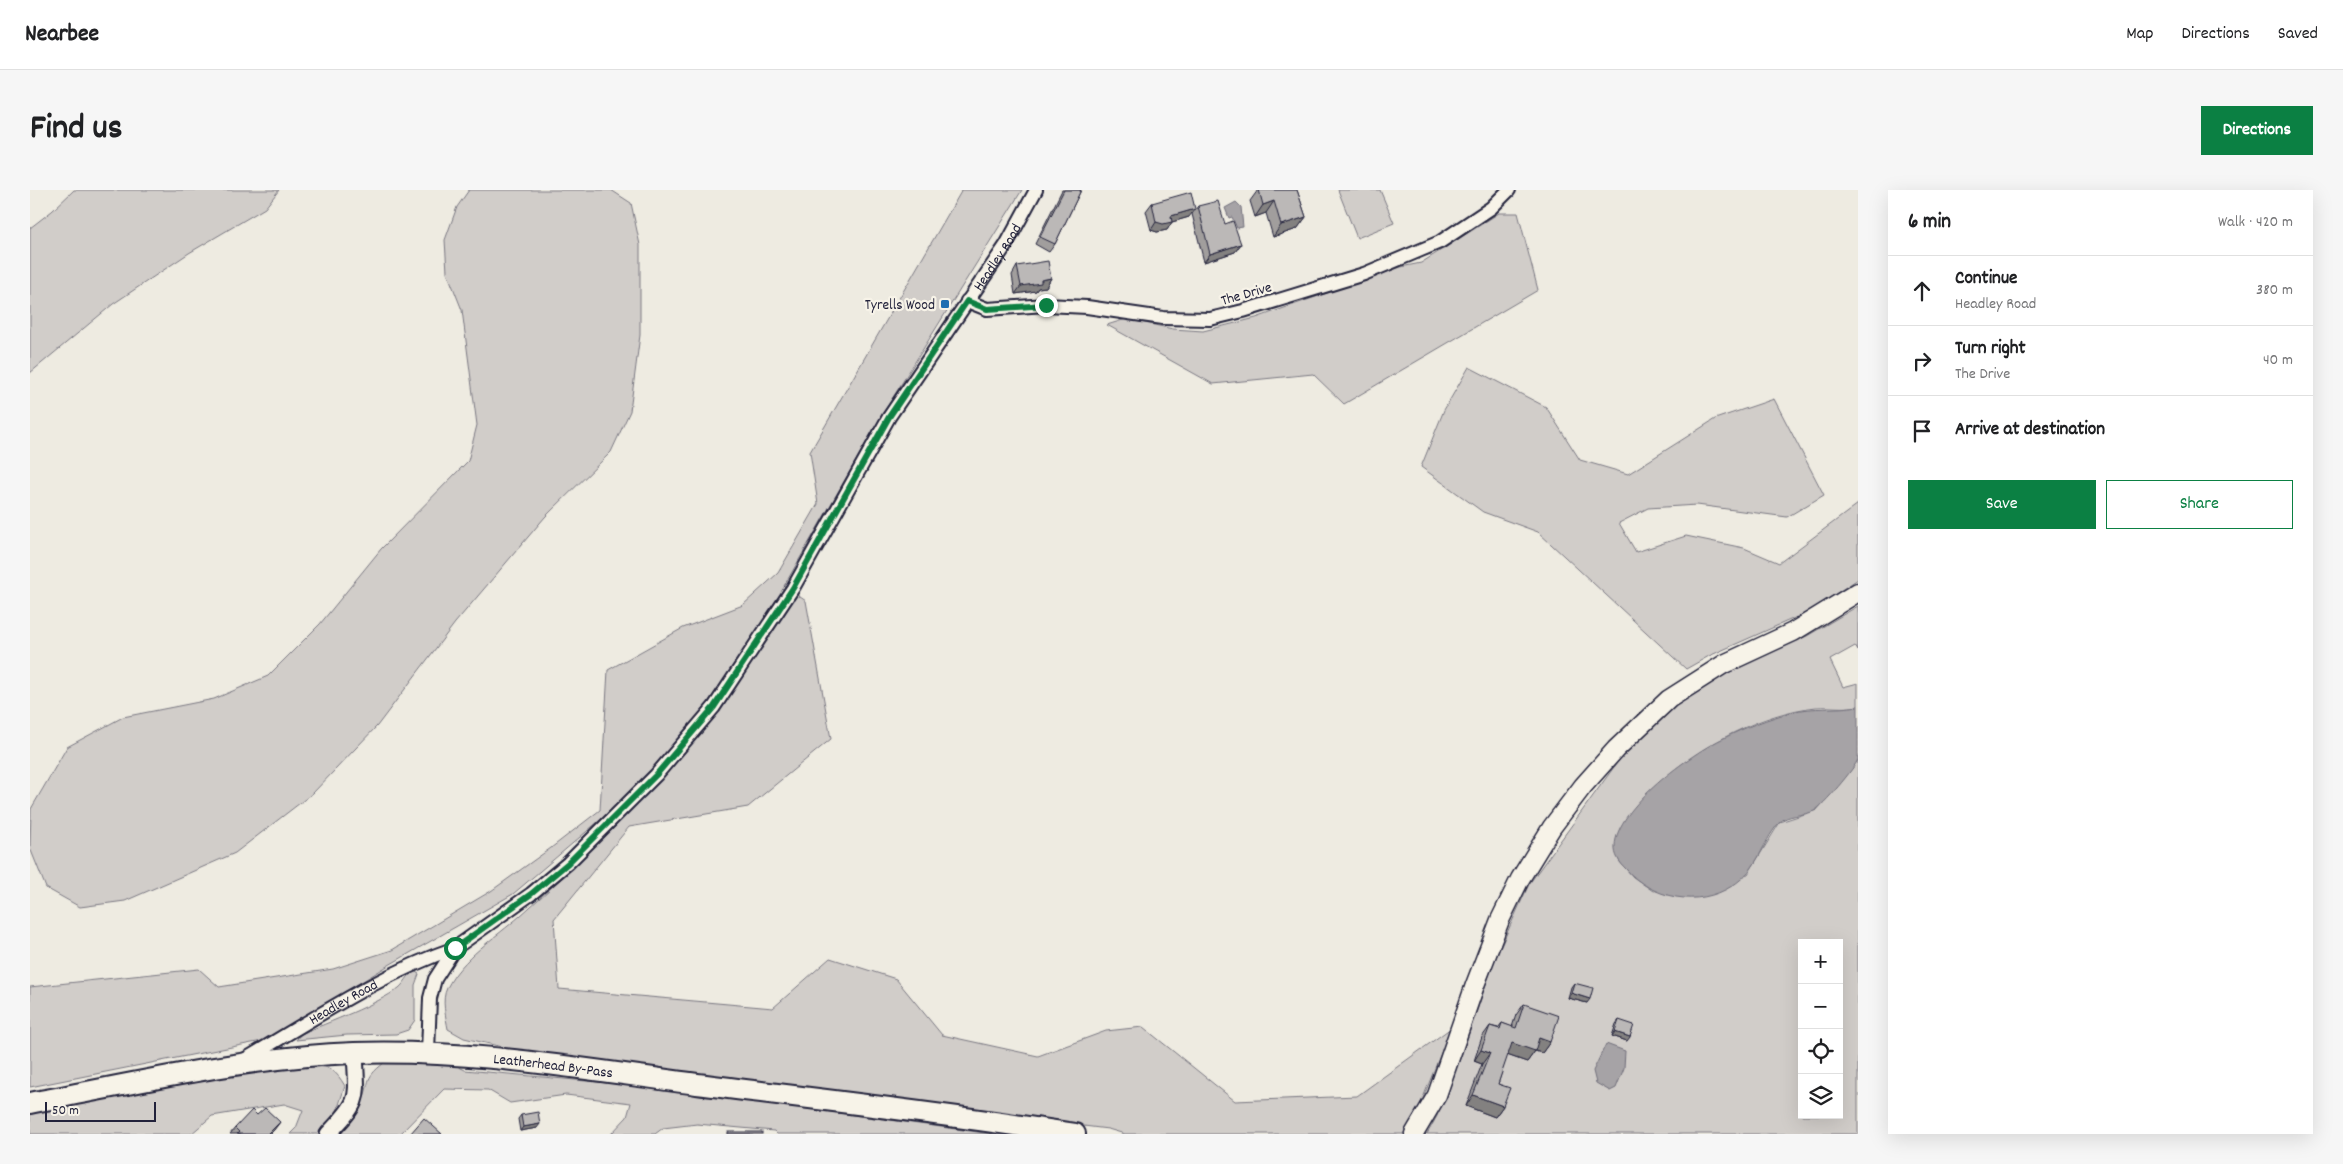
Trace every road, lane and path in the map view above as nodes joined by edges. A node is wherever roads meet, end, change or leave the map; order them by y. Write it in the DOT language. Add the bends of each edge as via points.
graph roads {
  1 [pos="1036,190"];
  2 [pos="1509,190"];
  3 [pos="967,301"];
  4 [pos="1858,592"];
  5 [pos="455,948"];
  6 [pos="428,1052"];
  7 [pos="355,1053"];
  8 [pos="236,1065"];
  9 [pos="30,1103"];
  10 [pos="328,1134"];
  11 [pos="1075,1134"];
  12 [pos="1414,1134"];
  1 -- 3 [label="street, Headley Road" via="1006,245"];
  2 -- 3 [label="street, The Drive" via="1491,208 1440,242 1364,274 1210,319 1163,318 1087,307 1046,305 987,309"];
  3 -- 5 [label="street, Headley Road" via="889,417 793,588 714,707 656,775 568,863 531,894"];
  4 -- 12 [label="main road" via="1793,632 1724,664 1669,699 1616,748 1583,786 1552,827 1520,879 1500,920 1437,1095"];
  5 -- 6 [label="street, Headley Road" via="435,979 430,998"];
  5 -- 8 [label="street, Headley Road" via="345,999"];
  6 -- 7 [label="highway, Leatherhead By-Pass"];
  6 -- 11 [label="highway, Leatherhead By-Pass" via="581,1068"];
  7 -- 8 [label="highway, Leatherhead By-Pass" via="296,1056"];
  7 -- 10 [label="street" via="357,1099"];
  8 -- 9 [label="highway, Leatherhead By-Pass"];
}
